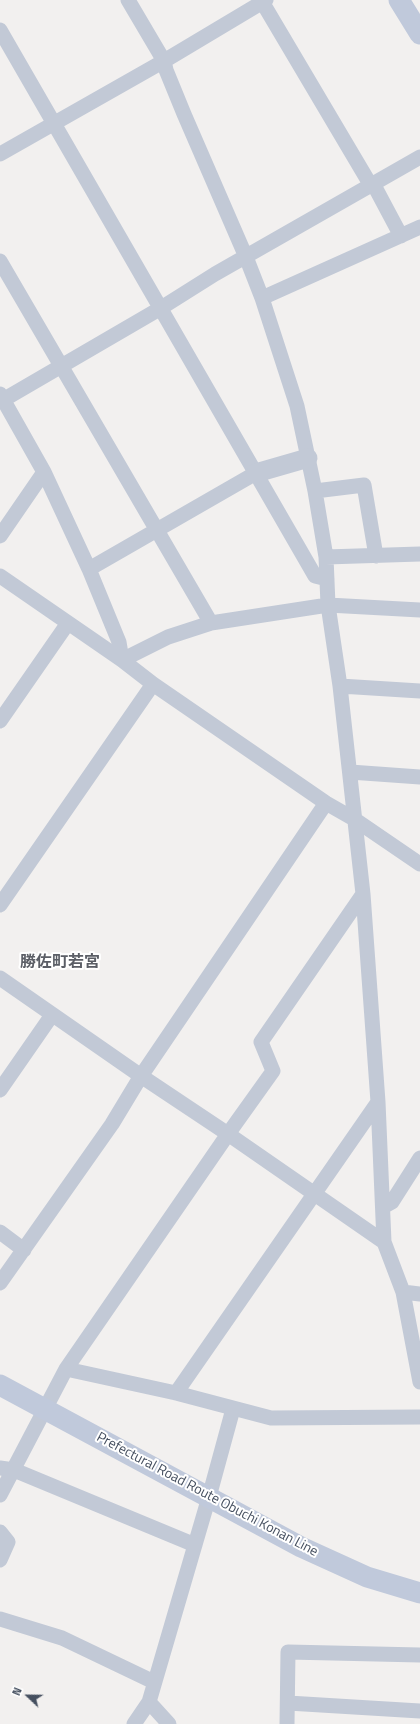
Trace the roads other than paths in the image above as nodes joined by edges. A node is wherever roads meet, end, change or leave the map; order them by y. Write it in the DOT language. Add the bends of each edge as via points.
graph roads {
  1 [pos="128,0"];
  2 [pos="399,0"];
  3 [pos="263,1"];
  4 [pos="418,27"];
  5 [pos="0,30"];
  6 [pos="164,61"];
  7 [pos="54,123"];
  8 [pos="0,154"];
  9 [pos="420,157"];
  10 [pos="370,184"];
  11 [pos="420,227"];
  12 [pos="401,236"];
  13 [pos="246,257"];
  14 [pos="0,261"];
  15 [pos="262,298"];
  16 [pos="161,308"];
  17 [pos="61,366"];
  18 [pos="2,397"];
  19 [pos="308,458"];
  20 [pos="44,472"];
  21 [pos="256,473"];
  22 [pos="315,491"];
  23 [pos="158,530"];
  24 [pos="0,536"];
  25 [pos="420,554"];
  26 [pos="376,556"];
  27 [pos="326,557"];
  28 [pos="89,569"];
  29 [pos="0,576"];
  30 [pos="327,579"];
  31 [pos="328,605"];
  32 [pos="420,610"];
  33 [pos="211,623"];
  34 [pos="68,624"];
  35 [pos="122,660"];
  36 [pos="154,684"];
  37 [pos="340,686"];
  38 [pos="420,691"];
  39 [pos="0,721"];
  40 [pos="350,772"];
  41 [pos="420,777"];
  42 [pos="326,803"];
  43 [pos="354,819"];
  44 [pos="420,864"];
  45 [pos="363,894"];
  46 [pos="0,905"];
  47 [pos="0,978"];
  48 [pos="52,1015"];
  49 [pos="141,1076"];
  50 [pos="0,1090"];
  51 [pos="378,1102"];
  52 [pos="228,1134"];
  53 [pos="420,1158"];
  54 [pos="315,1194"];
  55 [pos="382,1207"];
  56 [pos="0,1232"];
  57 [pos="384,1242"];
  58 [pos="24,1250"];
  59 [pos="0,1283"];
  60 [pos="403,1292"];
  61 [pos="420,1294"];
  62 [pos="66,1369"];
  63 [pos="420,1382"];
  64 [pos="0,1385"];
  65 [pos="176,1393"];
  66 [pos="45,1409"];
  67 [pos="233,1409"];
  68 [pos="420,1417"];
  69 [pos="7,1469"];
  70 [pos="0,1495"];
  71 [pos="209,1497"];
  72 [pos="0,1532"];
  73 [pos="195,1545"];
  74 [pos="0,1560"];
  75 [pos="420,1593"];
  76 [pos="0,1619"];
  77 [pos="420,1655"];
  78 [pos="154,1682"];
  79 [pos="149,1702"];
  80 [pos="288,1703"];
  81 [pos="420,1711"];
  82 [pos="134,1724"];
  83 [pos="169,1724"];
  84 [pos="287,1724"];
  1 -- 6 [label="street"];
  2 -- 4 [label="main road"];
  3 -- 6 [label="street"];
  3 -- 10 [label="street"];
  5 -- 7 [label="street"];
  6 -- 7 [label="street"];
  6 -- 13 [label="street"];
  7 -- 8 [label="street"];
  7 -- 16 [label="street"];
  9 -- 10 [label="street"];
  10 -- 12 [label="street" via="376,189"];
  10 -- 13 [label="street"];
  11 -- 12 [label="street"];
  12 -- 15 [label="street"];
  13 -- 15 [label="street"];
  13 -- 16 [label="street"];
  14 -- 17 [label="street"];
  15 -- 19 [label="street" via="297,406"];
  16 -- 17 [label="street"];
  16 -- 21 [label="street"];
  17 -- 18 [label="street"];
  17 -- 23 [label="street"];
  18 -- 20 [label="street"];
  19 -- 21 [label="street"];
  19 -- 22 [label="street"];
  20 -- 24 [label="street"];
  20 -- 28 [label="street"];
  21 -- 23 [label="street"];
  21 -- 30 [label="street" via="316,576"];
  22 -- 26 [label="street" via="364,485"];
  22 -- 27 [label="street"];
  23 -- 28 [label="street"];
  23 -- 33 [label="street"];
  25 -- 26 [label="street"];
  26 -- 27 [label="street"];
  27 -- 30 [label="street"];
  28 -- 35 [label="street" via="119,642"];
  29 -- 34 [label="street"];
  30 -- 31 [label="street"];
  31 -- 32 [label="street"];
  31 -- 33 [label="street"];
  31 -- 37 [label="street"];
  33 -- 35 [label="street" via="168,637"];
  34 -- 35 [label="street"];
  34 -- 39 [label="street"];
  35 -- 36 [label="street"];
  36 -- 42 [label="street"];
  36 -- 46 [label="street"];
  37 -- 38 [label="street"];
  37 -- 40 [label="street"];
  40 -- 41 [label="street"];
  40 -- 43 [label="street"];
  42 -- 43 [label="street"];
  42 -- 49 [label="street"];
  43 -- 44 [label="street"];
  43 -- 45 [label="street"];
  45 -- 51 [label="street"];
  45 -- 52 [label="street" via="261,1042 273,1071"];
  47 -- 48 [label="street"];
  48 -- 49 [label="street"];
  48 -- 50 [label="street"];
  49 -- 52 [label="street"];
  49 -- 58 [label="street" via="112,1124"];
  51 -- 54 [label="street"];
  51 -- 55 [label="street"];
  52 -- 54 [label="street"];
  52 -- 62 [label="street"];
  53 -- 55 [label="street" via="392,1202"];
  54 -- 57 [label="street"];
  54 -- 65 [label="street"];
  55 -- 57 [label="street"];
  56 -- 58 [label="street"];
  57 -- 60 [label="street"];
  58 -- 59 [label="street"];
  60 -- 61 [label="street"];
  60 -- 63 [label="street"];
  62 -- 65 [label="street"];
  62 -- 66 [label="street"];
  64 -- 66 [label="main road, Prefectural Road Route Obuchi Konan Line"];
  65 -- 67 [label="street"];
  66 -- 69 [label="street"];
  66 -- 71 [label="main road, Prefectural Road Route Obuchi Konan Line"];
  67 -- 68 [label="street" via="271,1418"];
  67 -- 71 [label="street"];
  69 -- 70 [label="street"];
  69 -- 73 [label="street"];
  71 -- 73 [label="street"];
  71 -- 75 [label="main road, Prefectural Road Route Obuchi Konan Line" via="301,1547 367,1577"];
  72 -- 74 [label="street" via="8,1542"];
  73 -- 78 [label="street"];
  76 -- 78 [label="street" via="62,1638"];
  77 -- 80 [label="street" via="288,1652"];
  78 -- 79 [label="street"];
  79 -- 82 [label="street"];
  79 -- 83 [label="street"];
  80 -- 81 [label="street"];
  80 -- 84 [label="street"];
}
